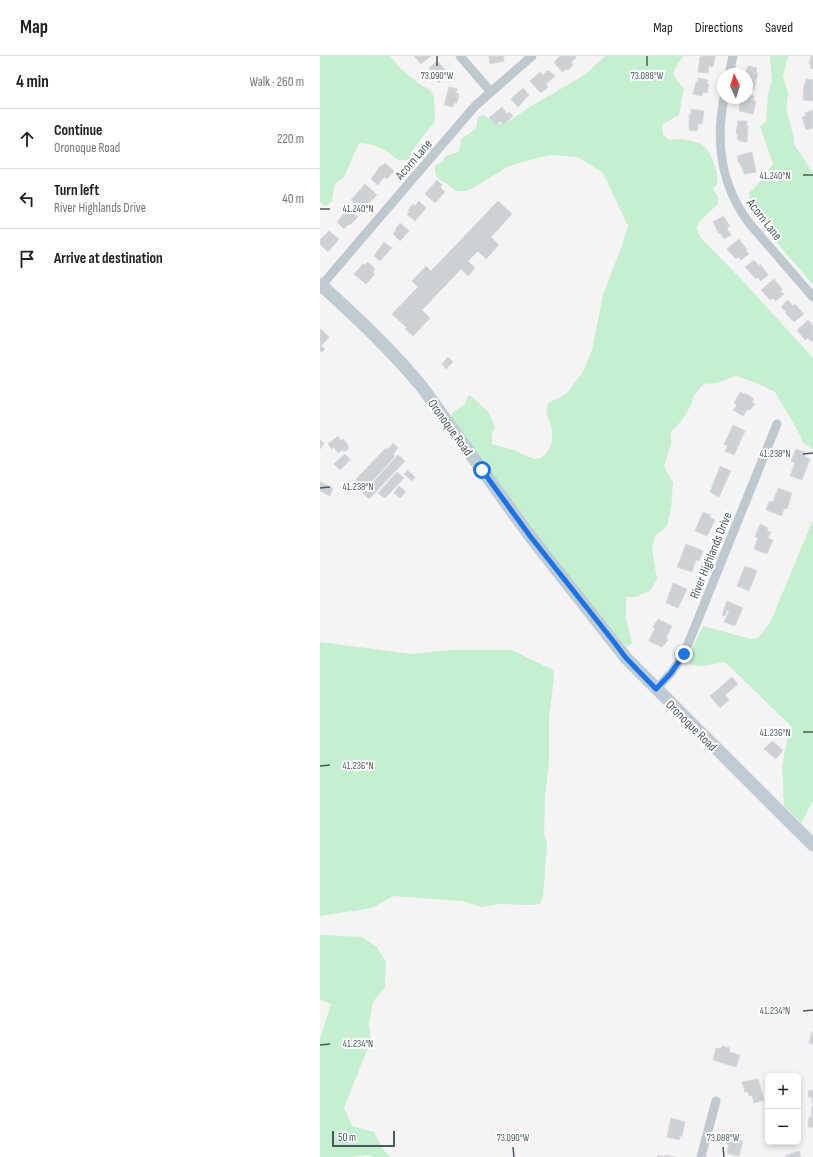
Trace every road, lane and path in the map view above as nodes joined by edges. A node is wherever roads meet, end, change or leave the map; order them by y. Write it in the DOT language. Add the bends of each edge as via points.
graph roads {
  1 [pos="460,56"];
  2 [pos="532,56"];
  3 [pos="733,56"];
  4 [pos="730,68"];
  5 [pos="491,92"];
  6 [pos="723,104"];
  7 [pos="321,285"];
  8 [pos="813,297"];
  9 [pos="777,424"];
  10 [pos="656,689"];
  11 [pos="813,845"];
  12 [pos="716,1101"];
  13 [pos="701,1157"];
  1 -- 5 [label="street"];
  2 -- 5 [label="street, Acorn Lane"];
  3 -- 4 [label="street"];
  5 -- 7 [label="street, Acorn Lane" via="468,114"];
  6 -- 8 [label="street, Acorn Lane" via="720,152 732,194 749,223"];
  7 -- 10 [label="street, Oronoque Road" via="408,370 558,571 626,658"];
  9 -- 10 [label="street, River Highlands Drive" via="684,654"];
  10 -- 11 [label="street, Oronoque Road"];
  12 -- 13 [label="street"];
}
